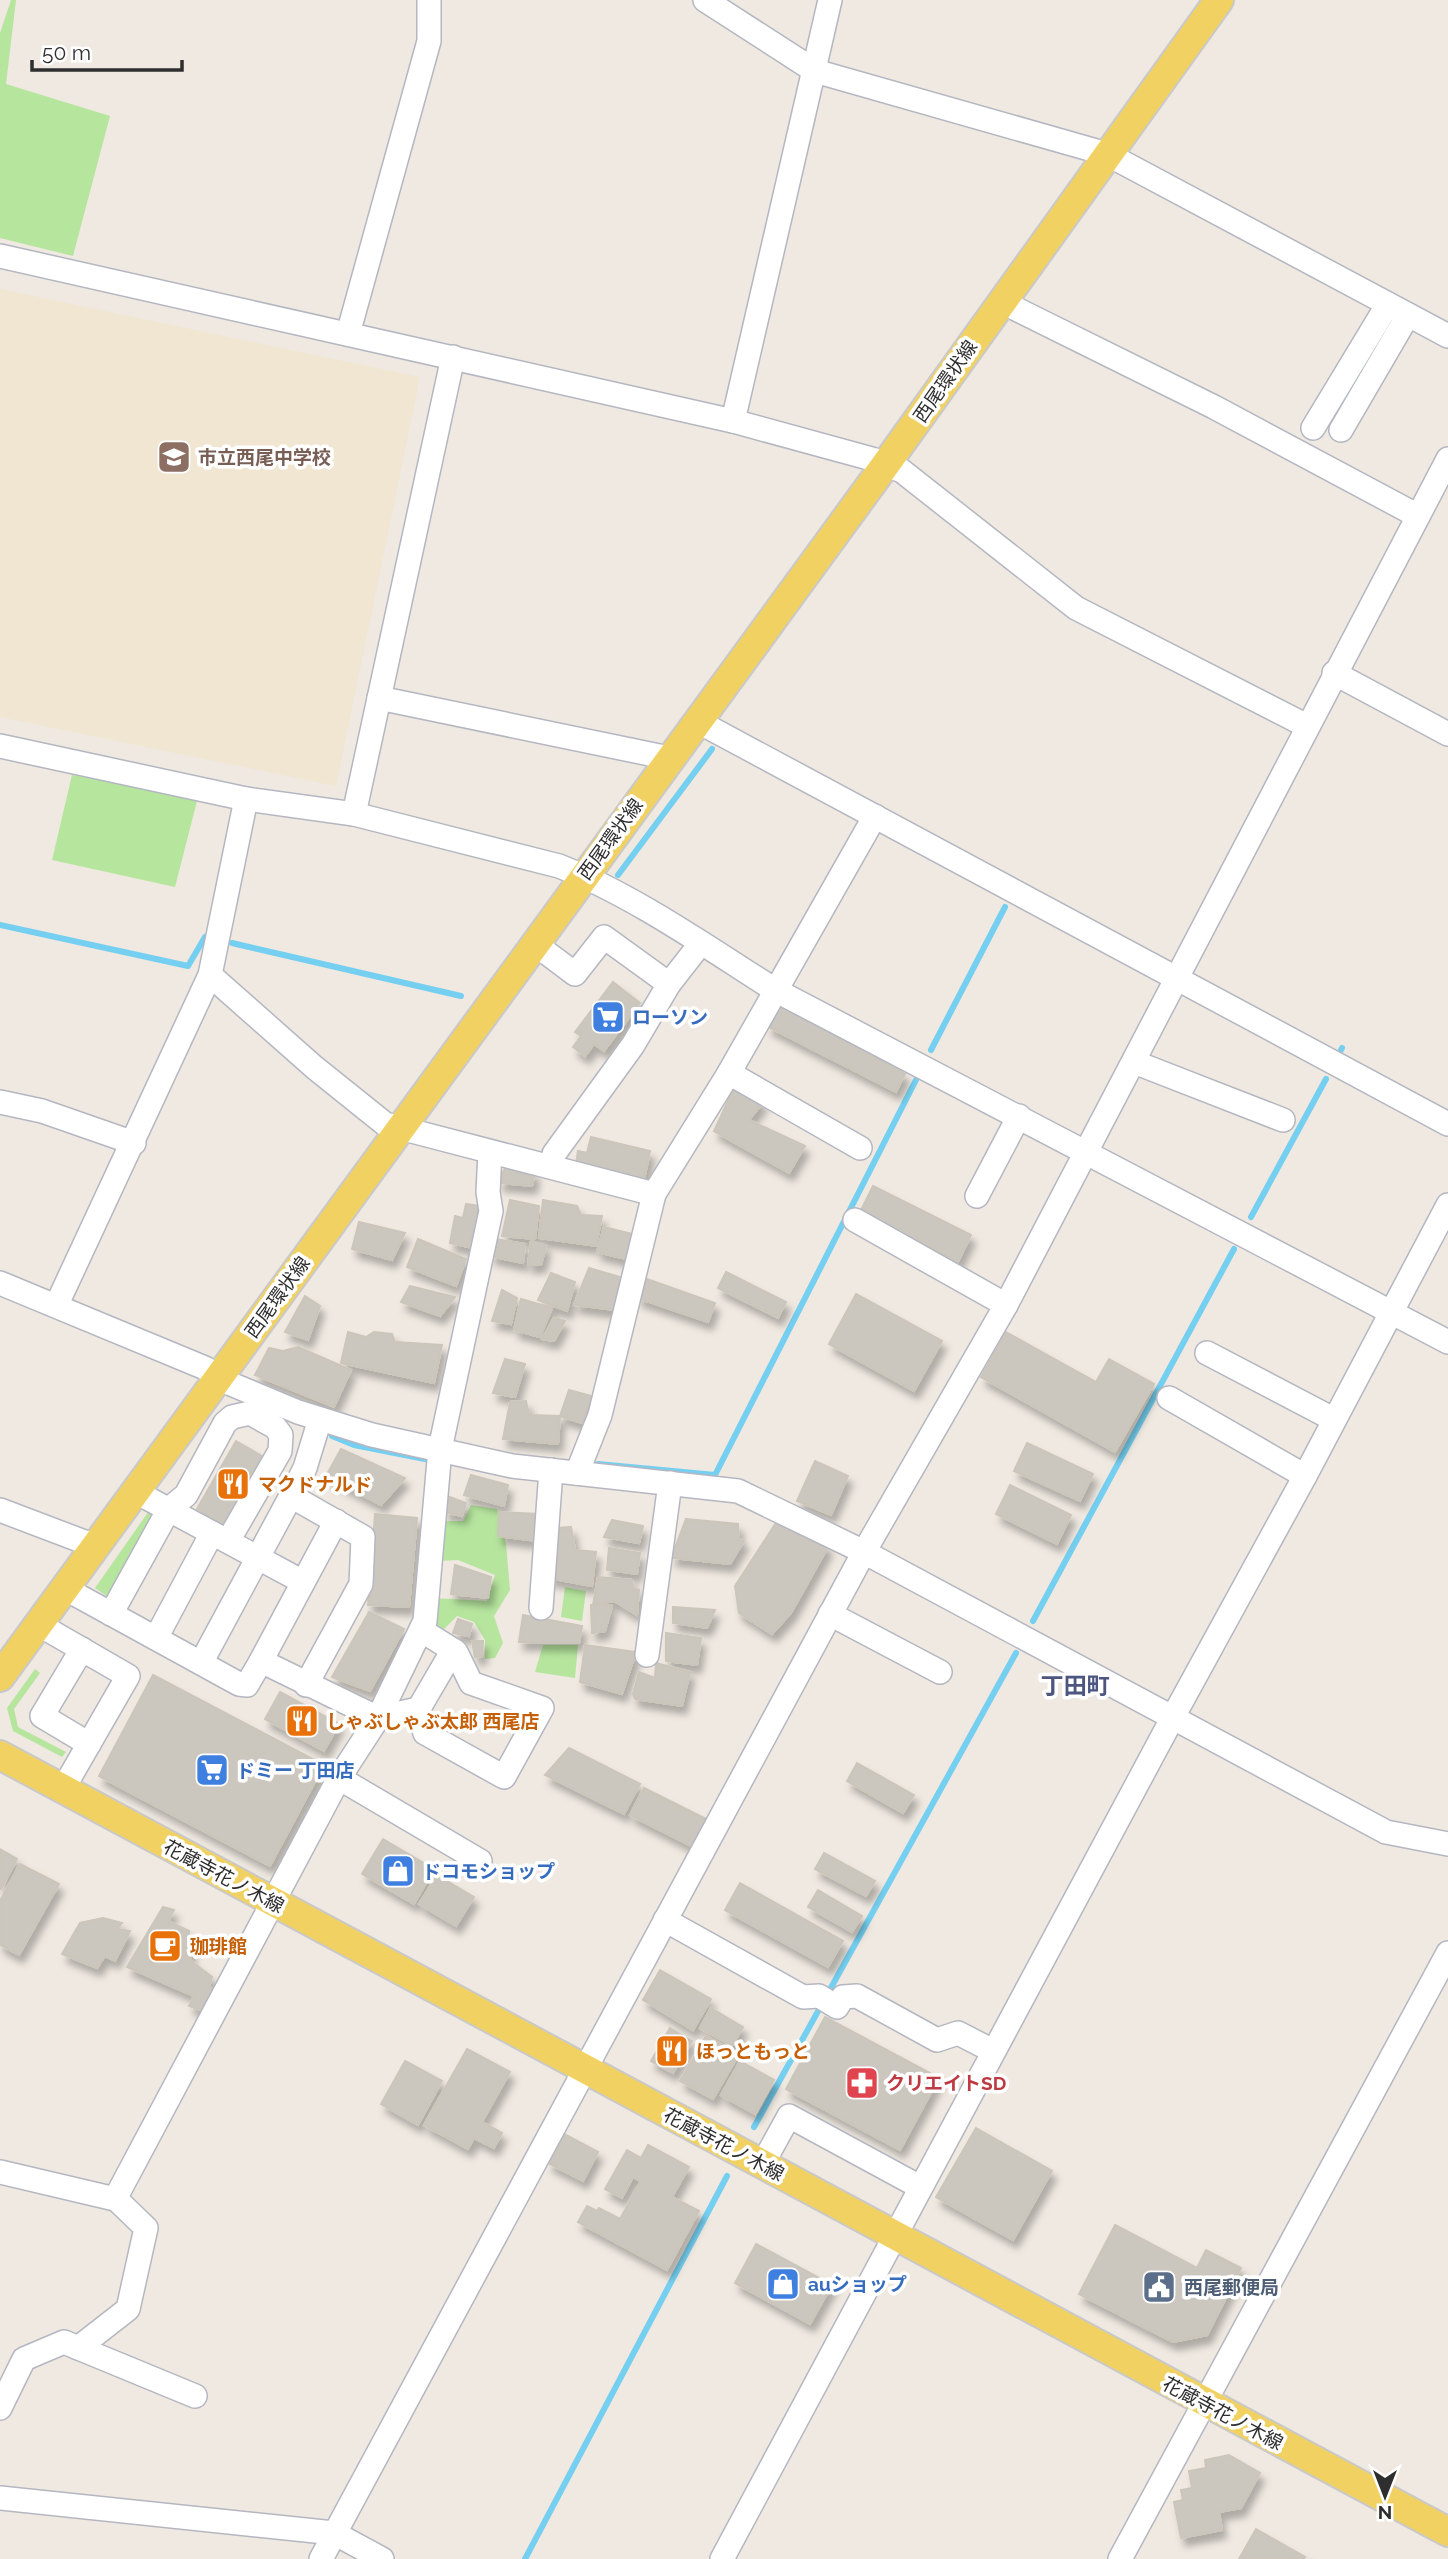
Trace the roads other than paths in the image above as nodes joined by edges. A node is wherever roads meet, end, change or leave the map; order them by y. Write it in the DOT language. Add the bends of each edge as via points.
graph roads {
  1 [pos="429,0"];
  2 [pos="705,0"];
  3 [pos="830,0"];
  4 [pos="1219,0"];
  5 [pos="815,71"];
  6 [pos="1107,154"];
  7 [pos="0,256"];
  8 [pos="1002,302"];
  9 [pos="1398,309"];
  10 [pos="348,334"];
  11 [pos="1448,336"];
  12 [pos="453,357"];
  13 [pos="733,421"];
  14 [pos="1313,428"];
  15 [pos="1341,430"];
  16 [pos="1448,459"];
  17 [pos="886,464"];
  18 [pos="1418,516"];
  19 [pos="1334,673"];
  20 [pos="379,698"];
  21 [pos="697,721"];
  22 [pos="1307,726"];
  23 [pos="1448,734"];
  24 [pos="0,746"];
  25 [pos="669,758"];
  26 [pos="246,799"];
  27 [pos="354,814"];
  28 [pos="875,816"];
  29 [pos="583,875"];
  30 [pos="701,943"];
  31 [pos="535,944"];
  32 [pos="211,975"];
  33 [pos="1177,979"];
  34 [pos="669,984"];
  35 [pos="775,990"];
  36 [pos="1134,1062"];
  37 [pos="729,1073"];
  38 [pos="0,1102"];
  39 [pos="1019,1116"];
  40 [pos="1283,1120"];
  41 [pos="1448,1124"];
  42 [pos="401,1127"];
  43 [pos="134,1143"];
  44 [pos="860,1148"];
  45 [pos="490,1152"];
  46 [pos="1088,1152"];
  47 [pos="554,1154"];
  48 [pos="654,1194"];
  49 [pos="977,1196"];
  50 [pos="1448,1205"];
  51 [pos="855,1220"];
  52 [pos="0,1283"];
  53 [pos="57,1304"];
  54 [pos="1006,1305"];
  55 [pos="1390,1310"];
  56 [pos="1448,1342"];
  57 [pos="1207,1353"];
  58 [pos="219,1376"];
  59 [pos="1170,1398"];
  60 [pos="320,1419"];
  61 [pos="1333,1419"];
  62 [pos="439,1460"];
  63 [pos="551,1470"];
  64 [pos="577,1473"];
  65 [pos="1306,1476"];
  66 [pos="670,1483"];
  67 [pos="136,1492"];
  68 [pos="291,1496"];
  69 [pos="169,1509"];
  70 [pos="0,1510"];
  71 [pos="336,1521"];
  72 [pos="220,1537"];
  73 [pos="95,1546"];
  74 [pos="864,1552"];
  75 [pos="258,1557"];
  76 [pos="303,1582"];
  77 [pos="64,1588"];
  78 [pos="541,1608"];
  79 [pos="111,1614"];
  80 [pos="830,1614"];
  81 [pos="38,1624"];
  82 [pos="421,1630"];
  83 [pos="156,1638"];
  84 [pos="82,1649"];
  85 [pos="453,1650"];
  86 [pos="646,1655"];
  87 [pos="261,1661"];
  88 [pos="201,1663"];
  89 [pos="940,1672"];
  90 [pos="0,1677"];
  91 [pos="306,1685"];
  92 [pos="418,1710"];
  93 [pos="1173,1717"];
  94 [pos="378,1718"];
  95 [pos="89,1744"];
  96 [pos="0,1755"];
  97 [pos="339,1777"];
  98 [pos="64,1789"];
  99 [pos="1448,1844"];
  100 [pos="480,1861"];
  101 [pos="273,1902"];
  102 [pos="665,1920"];
  103 [pos="1448,1953"];
  104 [pos="993,2051"];
  105 [pos="585,2070"];
  106 [pos="762,2165"];
  107 [pos="0,2172"];
  108 [pos="920,2187"];
  109 [pos="115,2198"];
  110 [pos="895,2236"];
  111 [pos="78,2348"];
  112 [pos="195,2396"];
  113 [pos="1203,2403"];
  114 [pos="0,2408"];
  115 [pos="0,2498"];
  116 [pos="1448,2532"];
  117 [pos="334,2533"];
  118 [pos="321,2559"];
  119 [pos="382,2559"];
  120 [pos="722,2559"];
  121 [pos="1119,2559"];
  1 -- 10 [label="street" via="429,41"];
  2 -- 5 [label="street"];
  3 -- 5 [label="street"];
  4 -- 6 [label="main road, 西尾環状線"];
  5 -- 6 [label="street"];
  5 -- 13 [label="street"];
  6 -- 8 [label="main road, 西尾環状線"];
  6 -- 9 [label="street"];
  7 -- 10 [label="street"];
  8 -- 17 [label="main road, 西尾環状線"];
  8 -- 18 [label="street" via="1214,407"];
  9 -- 11 [label="street"];
  9 -- 14 [label="street"];
  9 -- 15 [label="street"];
  10 -- 12 [label="street"];
  12 -- 13 [label="street"];
  12 -- 20 [label="street"];
  13 -- 17 [label="street"];
  16 -- 18 [label="street"];
  17 -- 21 [label="main road, 西尾環状線"];
  17 -- 22 [label="street" via="902,471 1076,608"];
  18 -- 19 [label="street"];
  19 -- 22 [label="street"];
  19 -- 23 [label="street"];
  20 -- 25 [label="street"];
  20 -- 27 [label="street"];
  21 -- 25 [label="main road, 西尾環状線"];
  21 -- 28 [label="street"];
  22 -- 33 [label="street"];
  24 -- 26 [label="street"];
  25 -- 29 [label="main road, 西尾環状線"];
  26 -- 27 [label="street"];
  26 -- 32 [label="street"];
  27 -- 29 [label="street"];
  28 -- 33 [label="street"];
  28 -- 35 [label="street"];
  29 -- 30 [label="street"];
  29 -- 31 [label="main road, 西尾環状線"];
  30 -- 34 [label="street"];
  30 -- 35 [label="street"];
  31 -- 34 [label="street" via="575,974 604,937"];
  31 -- 42 [label="main road, 西尾環状線"];
  32 -- 42 [label="street" via="385,1124"];
  32 -- 43 [label="street"];
  33 -- 36 [label="street"];
  33 -- 41 [label="street"];
  34 -- 47 [label="street" via="633,1045"];
  35 -- 37 [label="street"];
  35 -- 39 [label="street"];
  36 -- 40 [label="street"];
  36 -- 46 [label="street"];
  37 -- 44 [label="street"];
  37 -- 48 [label="street"];
  38 -- 43 [label="street" via="42,1111"];
  39 -- 46 [label="street"];
  39 -- 49 [label="street"];
  42 -- 45 [label="street"];
  42 -- 58 [label="main road, 西尾環状線"];
  43 -- 53 [label="street"];
  45 -- 48 [label="street"];
  45 -- 62 [label="street" via="491,1211"];
  46 -- 54 [label="street"];
  46 -- 55 [label="street"];
  48 -- 64 [label="street" via="600,1415"];
  50 -- 55 [label="street"];
  51 -- 54 [label="street"];
  52 -- 53 [label="street"];
  53 -- 58 [label="street"];
  54 -- 74 [label="street"];
  55 -- 56 [label="street"];
  55 -- 61 [label="street"];
  57 -- 61 [label="street"];
  58 -- 60 [label="street"];
  58 -- 67 [label="main road, 西尾環状線"];
  59 -- 65 [label="street"];
  60 -- 62 [label="street"];
  60 -- 68 [label="street"];
  61 -- 65 [label="street"];
  62 -- 63 [label="street"];
  62 -- 82 [label="street"];
  63 -- 64 [label="street"];
  63 -- 78 [label="street"];
  64 -- 66 [label="street"];
  65 -- 93 [label="street"];
  66 -- 74 [label="street" via="738,1491"];
  66 -- 86 [label="street"];
  67 -- 69 [label="street"];
  67 -- 73 [label="main road, 西尾環状線"];
  68 -- 71 [label="street"];
  68 -- 75 [label="street"];
  69 -- 72 [label="street"];
  69 -- 72 [label="street" via="186,1495 225,1423 250,1413 275,1427 281,1435 280,1451"];
  69 -- 79 [label="street"];
  70 -- 73 [label="street"];
  71 -- 76 [label="street"];
  71 -- 91 [label="street" via="363,1537 360,1584"];
  72 -- 75 [label="street"];
  72 -- 83 [label="street"];
  73 -- 77 [label="main road, 西尾環状線"];
  74 -- 80 [label="street"];
  74 -- 93 [label="street"];
  75 -- 76 [label="street"];
  75 -- 88 [label="street"];
  76 -- 87 [label="street"];
  77 -- 79 [label="street"];
  77 -- 81 [label="main road, 西尾環状線"];
  79 -- 83 [label="street"];
  80 -- 89 [label="street"];
  80 -- 102 [label="street"];
  81 -- 84 [label="street"];
  81 -- 90 [label="main road, 西尾環状線"];
  82 -- 85 [label="street"];
  82 -- 94 [label="street"];
  83 -- 88 [label="street"];
  84 -- 95 [label="street" via="128,1675"];
  84 -- 95 [label="street" via="42,1716"];
  85 -- 92 [label="street"];
  85 -- 92 [label="street" via="471,1682 542,1708 505,1777 425,1733"];
  87 -- 88 [label="street" via="247,1685"];
  87 -- 91 [label="street"];
  91 -- 94 [label="street"];
  92 -- 94 [label="street"];
  93 -- 99 [label="street" via="1386,1832"];
  93 -- 104 [label="street"];
  94 -- 97 [label="street"];
  95 -- 98 [label="street"];
  96 -- 98 [label="main road, 花蔵寺花ノ木線"];
  97 -- 100 [label="street"];
  97 -- 101 [label="street"];
  98 -- 101 [label="main road, 花蔵寺花ノ木線"];
  101 -- 105 [label="main road, 花蔵寺花ノ木線"];
  101 -- 109 [label="street"];
  102 -- 104 [label="street" via="803,1997 823,1999 837,2007 843,1997 857,1996 937,2040 958,2032"];
  102 -- 105 [label="street"];
  103 -- 113 [label="street"];
  104 -- 108 [label="street"];
  105 -- 106 [label="main road, 花蔵寺花ノ木線"];
  105 -- 117 [label="street"];
  106 -- 108 [label="street" via="789,2116"];
  106 -- 110 [label="main road, 花蔵寺花ノ木線"];
  107 -- 109 [label="street"];
  108 -- 110 [label="street"];
  109 -- 111 [label="street" via="146,2228 128,2309"];
  110 -- 113 [label="main road, 花蔵寺花ノ木線"];
  110 -- 120 [label="street"];
  111 -- 112 [label="street"];
  111 -- 114 [label="street" via="64,2342 24,2359"];
  113 -- 116 [label="main road, 花蔵寺花ノ木線"];
  113 -- 121 [label="street"];
  115 -- 117 [label="street"];
  117 -- 118 [label="street"];
  117 -- 119 [label="street"];
}
